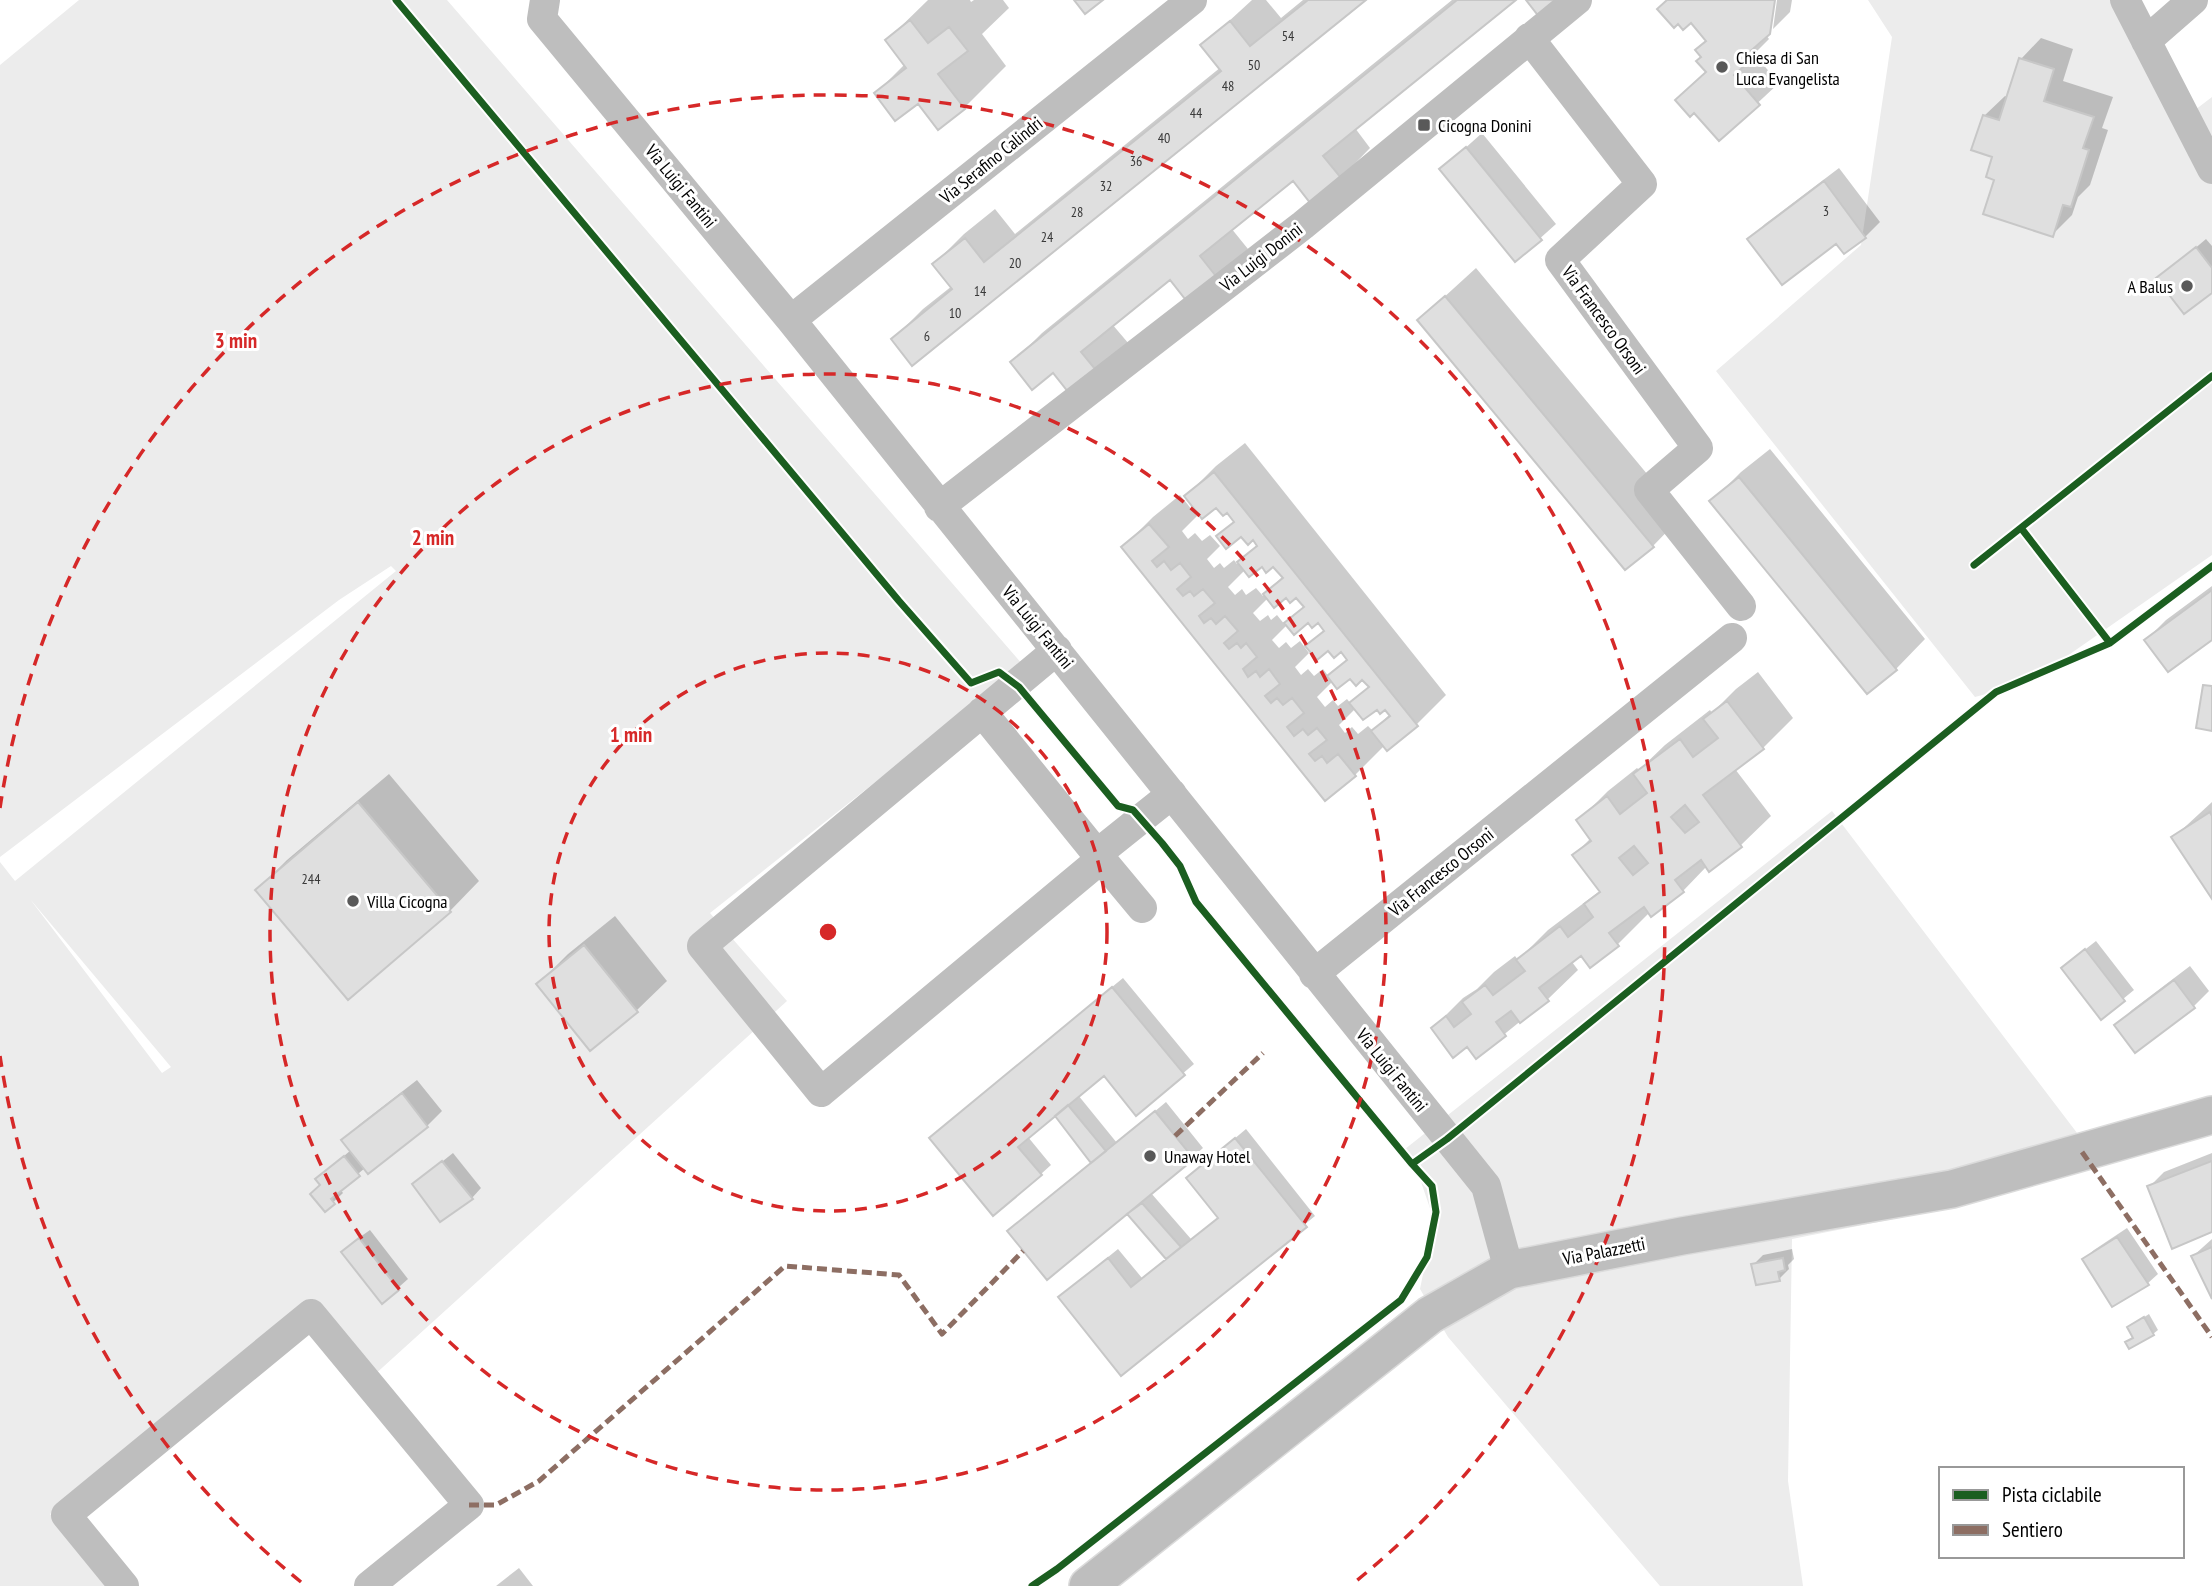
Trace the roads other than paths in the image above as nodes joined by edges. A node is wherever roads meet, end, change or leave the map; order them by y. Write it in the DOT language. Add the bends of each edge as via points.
graph roads {
  1 [pos="545,0"];
  2 [pos="1192,0"];
  3 [pos="1577,0"];
  4 [pos="2126,0"];
  5 [pos="2193,0"];
  6 [pos="2212,12"];
  7 [pos="1529,38"];
  8 [pos="2147,41"];
  9 [pos="2212,169"];
  10 [pos="791,320"];
  11 [pos="939,507"];
  12 [pos="1741,607"];
  13 [pos="1732,638"];
  14 [pos="1057,650"];
  15 [pos="982,712"];
  16 [pos="1172,794"];
  17 [pos="1099,857"];
  18 [pos="1142,908"];
  19 [pos="1314,974"];
  20 [pos="2212,1115"];
  21 [pos="1509,1270"];
  22 [pos="124,1586"];
  23 [pos="369,1586"];
  24 [pos="1088,1586"];
  1 -- 10 [label="street, Via Luigi Fantini" via="542,19"];
  2 -- 10 [label="street, Via Serafino Calindri"];
  3 -- 7 [label="street, Via Luigi Donini"];
  4 -- 8 [label="street"];
  5 -- 6 [label="street"];
  5 -- 8 [label="street"];
  7 -- 11 [label="street, Via Luigi Donini" via="1303,225"];
  7 -- 12 [label="street, Via Francesco Orsoni" via="1642,184 1560,260 1698,448 1649,490"];
  8 -- 9 [label="street"];
  10 -- 11 [label="street, Via Luigi Fantini"];
  11 -- 14 [label="street, Via Luigi Fantini"];
  13 -- 19 [label="street, Via Francesco Orsoni"];
  14 -- 15 [label="street"];
  14 -- 16 [label="street, Via Luigi Fantini"];
  15 -- 17 [label="street"];
  15 -- 17 [label="street" via="702,946 710,957 821,1092"];
  16 -- 17 [label="street"];
  16 -- 19 [label="street, Via Luigi Fantini"];
  17 -- 18 [label="street"];
  19 -- 21 [label="street, Via Luigi Fantini" via="1486,1186"];
  20 -- 21 [label="main road, Via Palazzetti" via="1952,1189"];
  21 -- 24 [label="main road, Via Palazzetti" via="1430,1315"];
  22 -- 23 [label="street" via="66,1516 311,1314 468,1505"];
}
